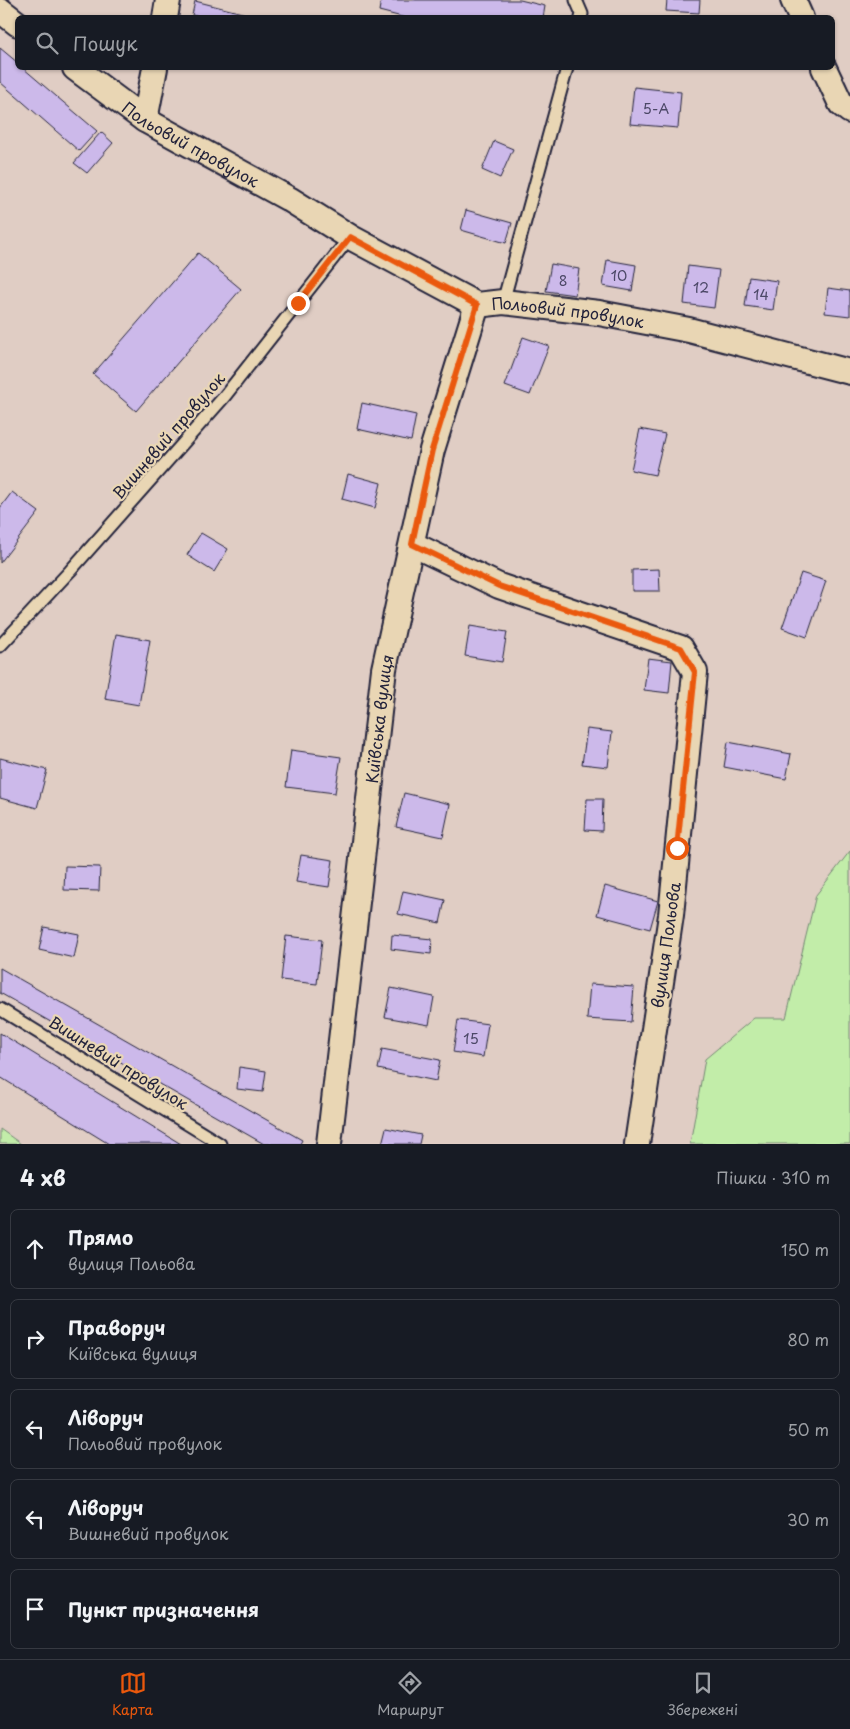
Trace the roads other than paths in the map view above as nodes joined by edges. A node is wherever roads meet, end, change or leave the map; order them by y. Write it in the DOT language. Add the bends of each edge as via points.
graph roads {
  1 [pos="168,0"];
  2 [pos="576,0"];
  3 [pos="793,0"];
  4 [pos="0,10"];
  5 [pos="166,15"];
  6 [pos="582,15"];
  7 [pos="800,15"];
  8 [pos="15,22"];
  9 [pos="78,70"];
  10 [pos="155,70"];
  11 [pos="566,70"];
  12 [pos="825,70"];
  13 [pos="850,111"];
  14 [pos="145,120"];
  15 [pos="350,237"];
  16 [pos="504,302"];
  17 [pos="477,305"];
  18 [pos="850,372"];
  19 [pos="412,544"];
  20 [pos="0,646"];
  21 [pos="0,1009"];
  22 [pos="220,1144"];
  23 [pos="329,1144"];
  24 [pos="637,1144"];
  1 -- 5 [label="street"];
  2 -- 6 [label="lane"];
  3 -- 7 [label="street"];
  4 -- 8 [label="street"];
  9 -- 14 [label="street, Польовий провулок"];
  10 -- 14 [label="street"];
  11 -- 16 [label="lane"];
  12 -- 13 [label="street" via="841,104"];
  14 -- 15 [label="street, Польовий провулок" via="289,199"];
  15 -- 17 [label="street, Польовий провулок"];
  15 -- 20 [label="lane, Вишневий провулок" via="224,397"];
  16 -- 17 [label="street, Польовий провулок"];
  16 -- 18 [label="street, Польовий провулок" via="599,313 689,330"];
  17 -- 19 [label="street, Київська вулиця" via="432,450"];
  19 -- 23 [label="street, Київська вулиця" via="384,668"];
  19 -- 24 [label="street, вулиця Польова" via="499,586 681,648 695,672 671,915"];
  21 -- 22 [label="lane, Вишневий провулок"];
}
